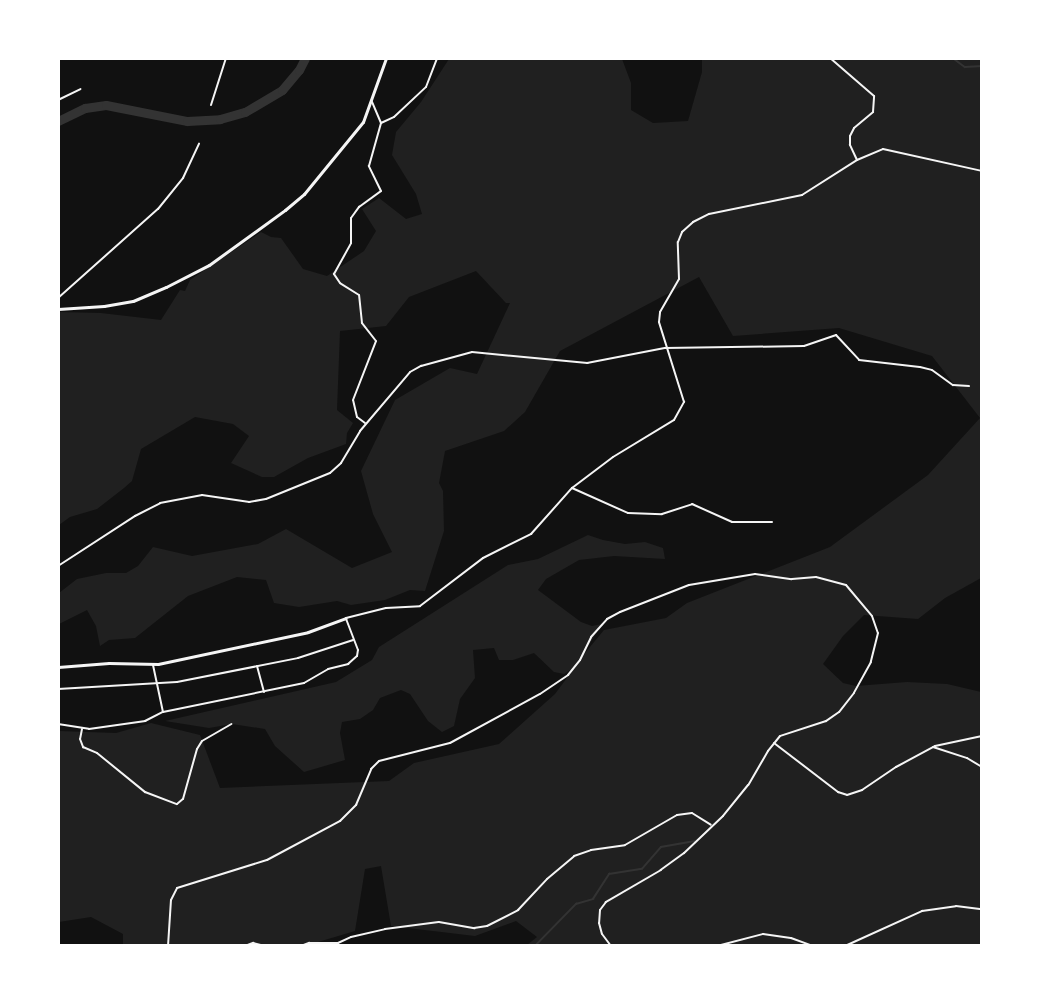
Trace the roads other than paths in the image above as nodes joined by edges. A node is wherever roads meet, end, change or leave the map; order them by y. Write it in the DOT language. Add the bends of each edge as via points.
graph roads {
  1 [pos="226,58"];
  2 [pos="437,58"];
  3 [pos="830,58"];
  4 [pos="385,59"];
  5 [pos="81,89"];
  6 [pos="58,100"];
  7 [pos="372,102"];
  8 [pos="211,105"];
  9 [pos="381,123"];
  10 [pos="199,144"];
  11 [pos="857,160"];
  12 [pos="981,171"];
  13 [pos="58,298"];
  14 [pos="58,309"];
  15 [pos="665,348"];
  16 [pos="969,386"];
  17 [pos="366,424"];
  18 [pos="572,488"];
  19 [pos="772,522"];
  20 [pos="58,566"];
  21 [pos="346,618"];
  22 [pos="354,640"];
  23 [pos="153,665"];
  24 [pos="257,666"];
  25 [pos="58,667"];
  26 [pos="157,685"];
  27 [pos="58,689"];
  28 [pos="264,692"];
  29 [pos="163,712"];
  30 [pos="58,724"];
  31 [pos="232,724"];
  32 [pos="82,729"];
  33 [pos="981,736"];
  34 [pos="774,743"];
  35 [pos="933,747"];
  36 [pos="981,767"];
  37 [pos="712,826"];
  38 [pos="981,909"];
  39 [pos="337,944"];
  40 [pos="168,945"];
  41 [pos="245,945"];
  42 [pos="265,945"];
  43 [pos="302,945"];
  44 [pos="611,945"];
  45 [pos="717,945"];
  46 [pos="813,945"];
  47 [pos="845,945"];
  48 [pos="952,945"];
  49 [pos="975,945"];
  1 -- 8 [label="street"];
  2 -- 9 [label="street" via="426,87"];
  3 -- 11 [label="street" via="874,96 873,112 850,136"];
  4 -- 7 [label="street"];
  5 -- 6 [label="street"];
  7 -- 9 [label="street"];
  7 -- 14 [label="street" via="354,136 304,194 209,265 133,301"];
  9 -- 17 [label="street" via="368,162 381,191 351,218 351,243 334,274 340,283 359,295 362,323 376,341 353,400 357,417"];
  10 -- 13 [label="street" via="183,178 158,208"];
  11 -- 12 [label="street" via="883,149"];
  11 -- 15 [label="street" via="802,195 709,214 682,232 678,242 679,279 660,312"];
  15 -- 16 [label="street" via="782,348 804,346 836,335 859,360 920,367 932,370 953,385"];
  15 -- 17 [label="street" via="586,363 472,352 410,372"];
  15 -- 18 [label="street" via="682,392 681,411 674,420 613,457"];
  17 -- 20 [label="street" via="330,473 266,499 249,502 202,495 160,503"];
  18 -- 19 [label="street" via="628,513 662,514 692,504 732,522"];
  18 -- 21 [label="street" via="531,534 483,558 420,606 386,608"];
  21 -- 22 [label="street"];
  21 -- 23 [label="street" via="308,632"];
  22 -- 24 [label="street"];
  22 -- 28 [label="street" via="358,654 351,662 304,683"];
  23 -- 25 [label="street"];
  23 -- 26 [label="street"];
  24 -- 26 [label="street"];
  24 -- 28 [label="street"];
  26 -- 27 [label="street"];
  26 -- 29 [label="street"];
  28 -- 29 [label="street"];
  29 -- 32 [label="street" via="145,721"];
  30 -- 32 [label="street"];
  31 -- 32 [label="street" via="202,741 183,799 177,804 145,792 97,753 83,747"];
  33 -- 35 [label="street"];
  34 -- 35 [label="street" via="847,795"];
  34 -- 37 [label="street" via="748,785"];
  34 -- 40 [label="street" via="789,733 826,721 849,702 878,641 872,616 846,585 816,577 792,579 755,574 674,590 607,619 568,675 540,694 450,743 378,761 356,805 340,821 267,860 177,888 171,900"];
  35 -- 36 [label="street"];
  37 -- 39 [label="street" via="692,813 677,815 625,845 574,856 518,910 487,926 474,928 439,922 351,936"];
  37 -- 44 [label="street" via="676,860 606,902 600,910 599,923"];
  38 -- 47 [label="street" via="956,906 922,911"];
  39 -- 43 [label="street"];
  41 -- 42 [label="street"];
  45 -- 46 [label="street" via="763,934"];
  48 -- 49 [label="street"];
}
